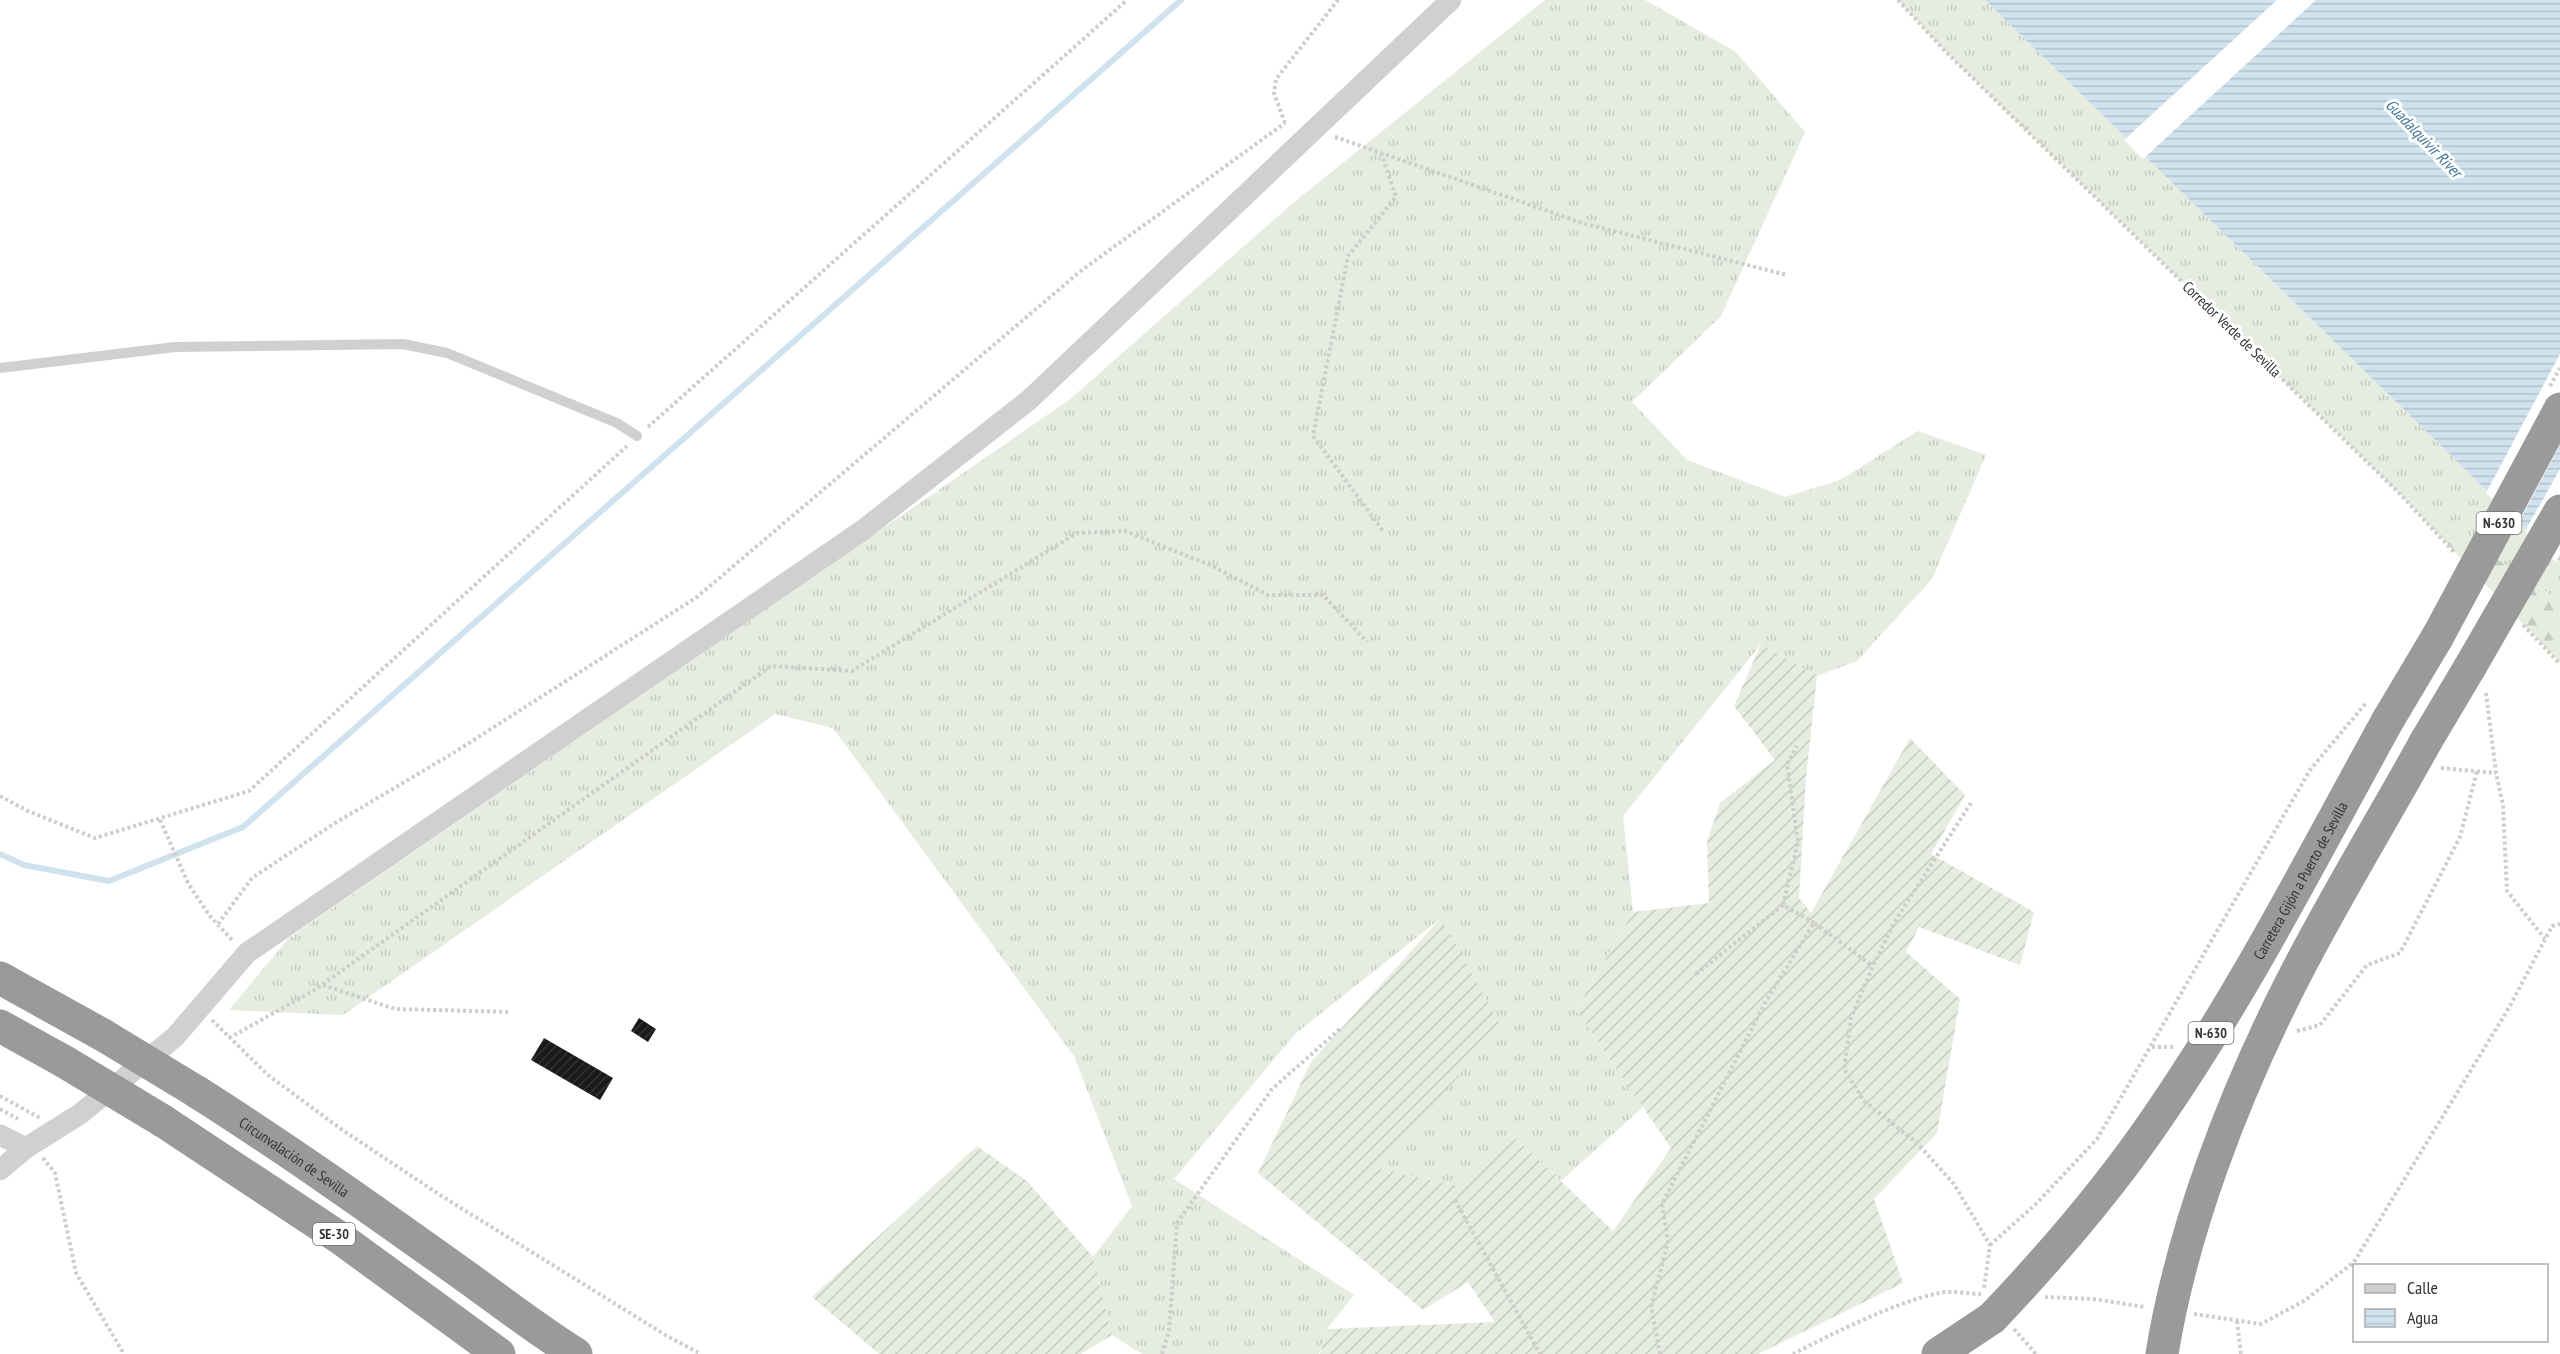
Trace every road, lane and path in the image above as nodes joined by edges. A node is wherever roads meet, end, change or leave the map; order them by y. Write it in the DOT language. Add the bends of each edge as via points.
graph roads {
  1 [pos="1127,0"];
  2 [pos="1338,0"];
  3 [pos="1451,0"];
  4 [pos="1898,0"];
  5 [pos="1285,123"];
  6 [pos="1309,134"];
  7 [pos="1381,153"];
  8 [pos="1787,275"];
  9 [pos="0,368"];
  10 [pos="2560,409"];
  11 [pos="638,436"];
  12 [pos="2560,511"];
  13 [pos="1383,531"];
  14 [pos="2456,554"];
  15 [pos="2520,621"];
  16 [pos="1366,642"];
  17 [pos="2560,664"];
  18 [pos="2477,674"];
  19 [pos="2380,708"];
  20 [pos="1797,746"];
  21 [pos="2477,771"];
  22 [pos="0,796"];
  23 [pos="1971,803"];
  24 [pos="160,820"];
  25 [pos="1783,905"];
  26 [pos="1814,923"];
  27 [pos="218,924"];
  28 [pos="2560,924"];
  29 [pos="2544,939"];
  30 [pos="242,950"];
  31 [pos="1873,966"];
  32 [pos="1696,974"];
  33 [pos="0,978"];
  34 [pos="322,985"];
  35 [pos="200,1008"];
  36 [pos="510,1012"];
  37 [pos="0,1026"];
  38 [pos="1341,1028"];
  39 [pos="2286,1034"];
  40 [pos="229,1038"];
  41 [pos="2151,1047"];
  42 [pos="2184,1047"];
  43 [pos="0,1096"];
  44 [pos="0,1109"];
  45 [pos="43,1120"];
  46 [pos="24,1122"];
  47 [pos="0,1135"];
  48 [pos="26,1148"];
  49 [pos="0,1170"];
  50 [pos="1455,1200"];
  51 [pos="1990,1245"];
  52 [pos="2036,1296"];
  53 [pos="2148,1307"];
  54 [pos="2193,1314"];
  55 [pos="2237,1321"];
  56 [pos="2002,1323"];
  57 [pos="556,1345"];
  58 [pos="124,1354"];
  59 [pos="499,1354"];
  60 [pos="576,1354"];
  61 [pos="701,1354"];
  62 [pos="1162,1354"];
  63 [pos="1540,1354"];
  64 [pos="1660,1354"];
  65 [pos="1793,1354"];
  66 [pos="1938,1354"];
  67 [pos="1953,1354"];
  68 [pos="2036,1354"];
  69 [pos="2162,1354"];
  70 [pos="2241,1354"];
  1 -- 11 [label="path"];
  2 -- 5 [label="path" via="1276,79 1274,93"];
  3 -- 6 [label="street"];
  4 -- 14 [label="path, Corredor Verde de Sevilla" via="1945,51"];
  5 -- 6 [label="path"];
  5 -- 27 [label="path" via="1082,270 698,597 252,878"];
  6 -- 7 [label="path"];
  6 -- 30 [label="street" via="1029,400 863,530"];
  7 -- 8 [label="path" via="1582,223"];
  7 -- 13 [label="path" via="1396,197 1348,256 1313,436"];
  9 -- 11 [label="lane" via="175,347 403,344 447,353 617,423"];
  10 -- 19 [label="highway, Carretera Gijón a Puerto de Sevilla / N-630, bridge" via="2438,636"];
  11 -- 24 [label="path" via="249,791"];
  12 -- 18 [label="highway, N-630, bridge"];
  15 -- 17 [label="path"];
  16 -- 34 [label="path" via="1323,595 1268,595 1210,565 1125,531 1077,533 852,671 771,666"];
  18 -- 29 [label="path" via="2503,805 2507,891"];
  18 -- 69 [label="highway, N-630, bridge" via="2426,741 2289,986 2224,1134 2191,1231"];
  19 -- 41 [label="path" via="2310,770"];
  19 -- 56 [label="highway, Carretera Gijón a Puerto de Sevilla / N-630, bridge" via="2253,962 2158,1118"];
  20 -- 25 [label="path" via="1787,764 1798,842"];
  21 -- 39 [label="path" via="2460,837 2400,953 2367,965 2320,1025"];
  22 -- 24 [label="path" via="95,838"];
  23 -- 31 [label="path" via="1895,921"];
  24 -- 27 [label="path" via="188,884"];
  25 -- 26 [label="path"];
  25 -- 32 [label="path"];
  26 -- 31 [label="path"];
  26 -- 64 [label="path" via="1766,1001 1662,1204 1668,1242 1651,1307"];
  27 -- 30 [label="path"];
  28 -- 29 [label="path" via="2552,926"];
  29 -- 55 [label="path" via="2511,1006 2354,1262 2304,1301 2261,1324"];
  30 -- 35 [label="street"];
  31 -- 51 [label="path" via="1851,1018 1844,1069 1864,1101 1917,1143 1954,1184"];
  33 -- 57 [label="highway, Circunvalación de Sevilla / SE-30, bridge" via="197,1092 464,1275"];
  34 -- 36 [label="path" via="395,1009"];
  34 -- 40 [label="path"];
  35 -- 40 [label="path"];
  35 -- 48 [label="street" via="175,1037 80,1114"];
  37 -- 59 [label="highway, SE-30, bridge" via="164,1121 340,1238"];
  38 -- 62 [label="path" via="1272,1089 1177,1223 1169,1331"];
  40 -- 61 [label="path" via="268,1075 341,1129"];
  41 -- 42 [label="path"];
  41 -- 51 [label="path" via="2097,1139 2035,1205"];
  43 -- 45 [label="path"];
  44 -- 46 [label="path"];
  47 -- 48 [label="street"];
  48 -- 49 [label="street"];
  48 -- 58 [label="path" via="42,1157 55,1173 76,1273"];
  50 -- 63 [label="path"];
  51 -- 65 [label="path" via="1983,1294 1940,1292 1830,1335"];
  52 -- 53 [label="path"];
  54 -- 55 [label="path"];
  55 -- 70 [label="path"];
  56 -- 66 [label="highway"];
  56 -- 67 [label="highway"];
  56 -- 68 [label="path"];
  57 -- 60 [label="highway, Circunvalación de Sevilla / SE-30"];
}
